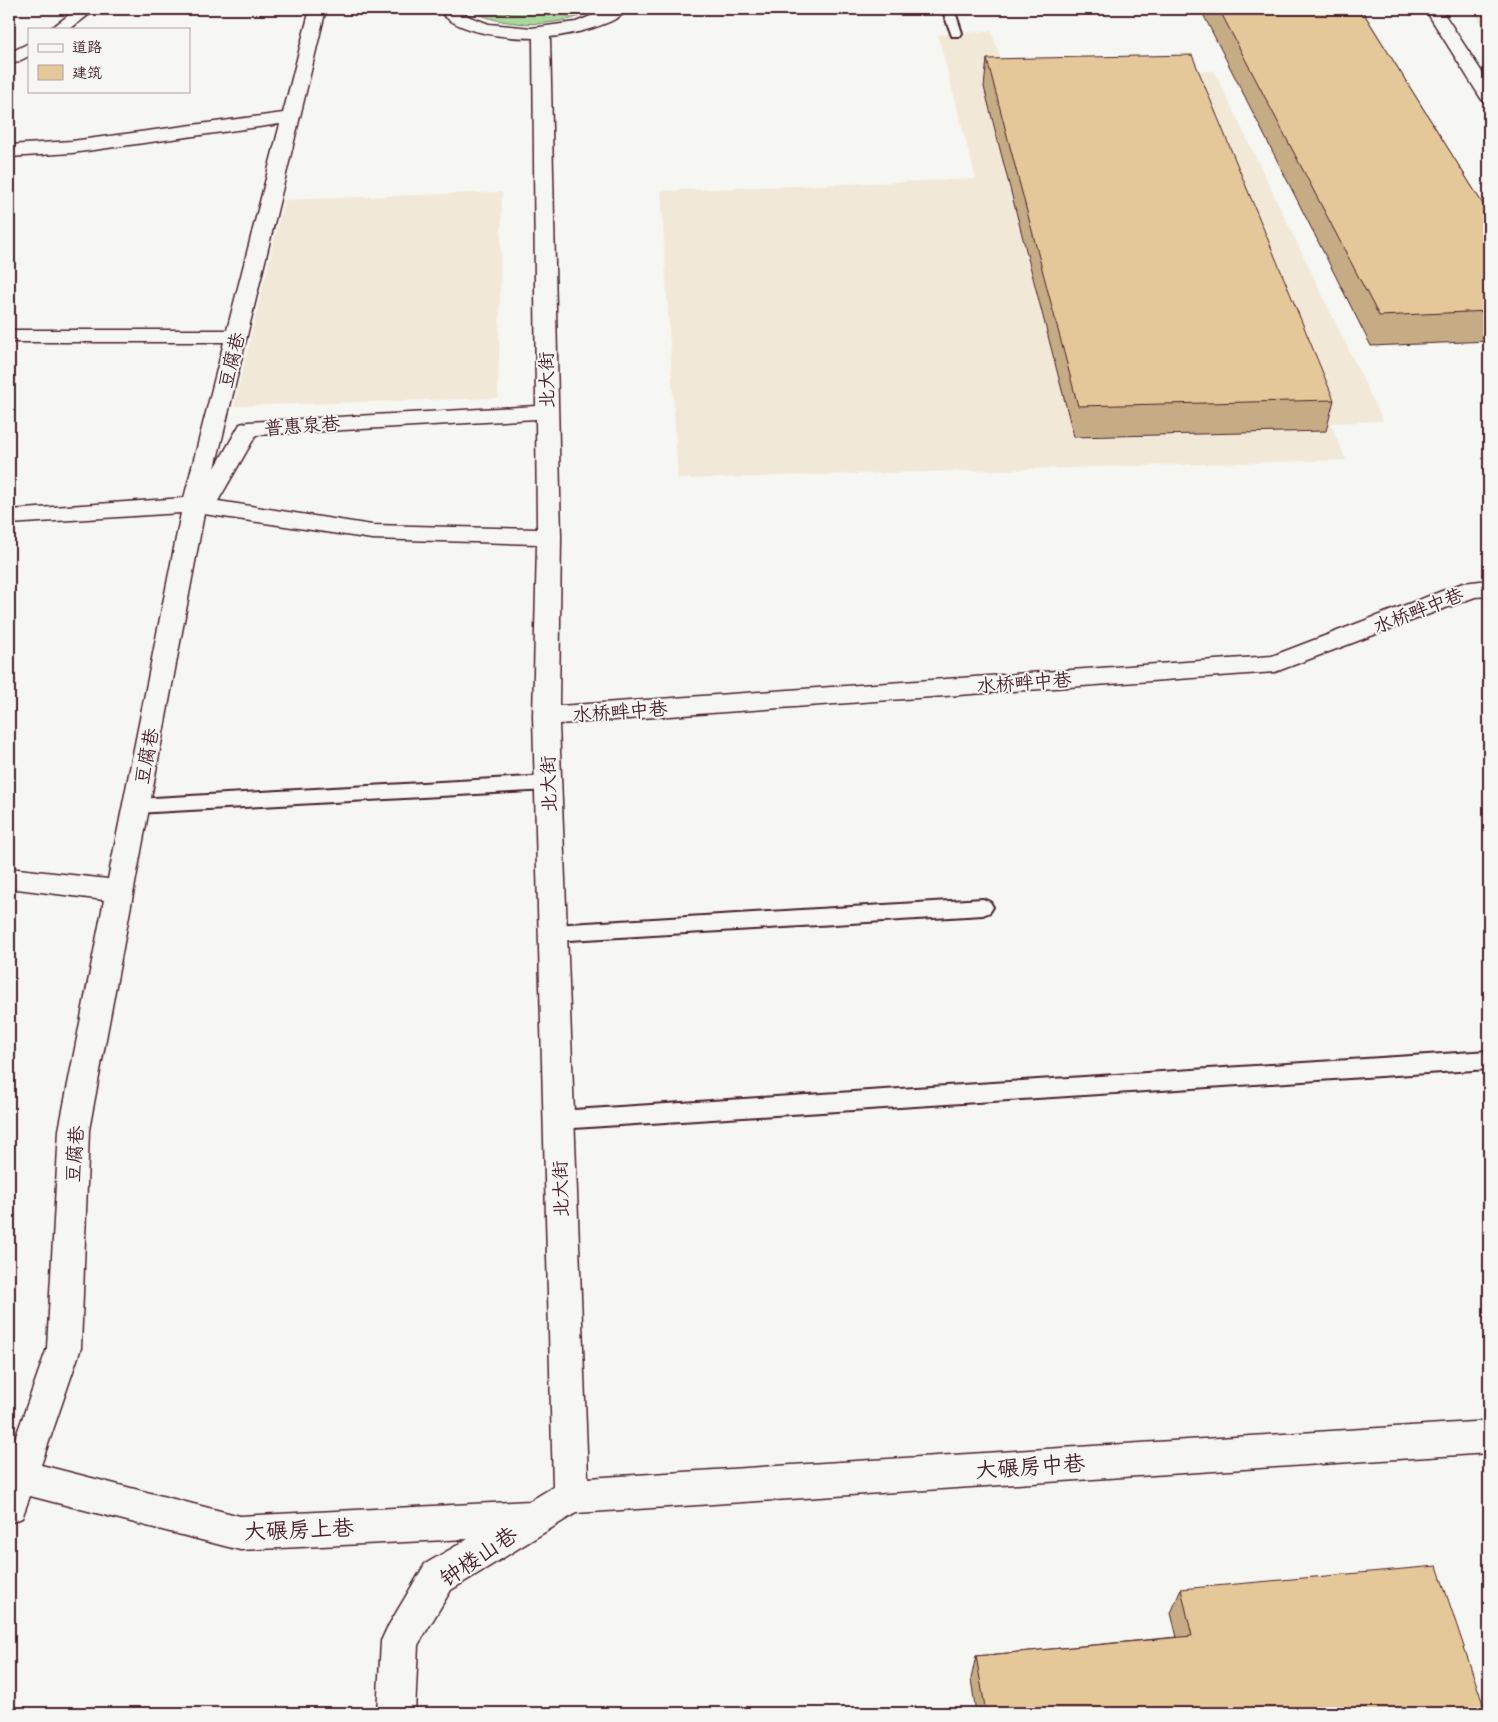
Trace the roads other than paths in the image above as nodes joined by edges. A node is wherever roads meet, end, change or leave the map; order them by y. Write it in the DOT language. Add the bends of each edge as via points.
graph roads {
  1 [pos="88,9"];
  2 [pos="318,9"];
  3 [pos="446,9"];
  4 [pos="620,9"];
  5 [pos="948,9"];
  6 [pos="1434,9"];
  7 [pos="60,28"];
  8 [pos="541,33"];
  9 [pos="956,33"];
  10 [pos="28,49"];
  11 [pos="9,61"];
  12 [pos="1489,97"];
  13 [pos="291,117"];
  14 [pos="9,151"];
  15 [pos="9,336"];
  16 [pos="236,336"];
  17 [pos="546,412"];
  18 [pos="194,505"];
  19 [pos="9,517"];
  20 [pos="549,537"];
  21 [pos="1489,588"];
  22 [pos="546,716"];
  23 [pos="548,783"];
  24 [pos="136,806"];
  25 [pos="9,878"];
  26 [pos="120,891"];
  27 [pos="982,907"];
  28 [pos="553,933"];
  29 [pos="1489,1060"];
  30 [pos="558,1120"];
  31 [pos="1489,1437"];
  32 [pos="12,1486"];
  33 [pos="570,1496"];
  34 [pos="537,1518"];
  35 [pos="396,1713"];
  1 -- 7 [label="street"];
  2 -- 13 [label="street, 豆腐巷"];
  3 -- 8 [label="street" via="470,24 500,31"];
  4 -- 8 [label="street" via="584,26"];
  5 -- 9 [label="lane"];
  6 -- 12 [label="street"];
  8 -- 17 [label="street, 北大街"];
  10 -- 11 [label="street"];
  13 -- 14 [label="street" via="72,147"];
  13 -- 16 [label="street, 豆腐巷"];
  15 -- 16 [label="street"];
  16 -- 18 [label="street, 豆腐巷"];
  17 -- 18 [label="street, 普惠泉巷" via="248,429 208,499"];
  17 -- 20 [label="street, 北大街"];
  18 -- 19 [label="street"];
  18 -- 20 [label="street" via="372,532"];
  18 -- 24 [label="street, 豆腐巷"];
  20 -- 22 [label="street, 北大街"];
  21 -- 22 [label="street, 水桥畔中巷" via="1472,590 1274,664"];
  22 -- 23 [label="street, 北大街"];
  23 -- 24 [label="lane"];
  23 -- 28 [label="street, 北大街"];
  24 -- 26 [label="street, 豆腐巷"];
  25 -- 26 [label="street"];
  26 -- 32 [label="street, 豆腐巷" via="74,1130 64,1348"];
  27 -- 28 [label="lane"];
  28 -- 30 [label="street, 北大街"];
  29 -- 30 [label="lane"];
  30 -- 33 [label="street, 北大街"];
  31 -- 33 [label="street, 大碾房中巷"];
  32 -- 34 [label="street, 大碾房上巷" via="240,1533"];
  33 -- 34 [label="street"];
  34 -- 35 [label="street, 钟楼山巷" via="438,1576 400,1640"];
}
